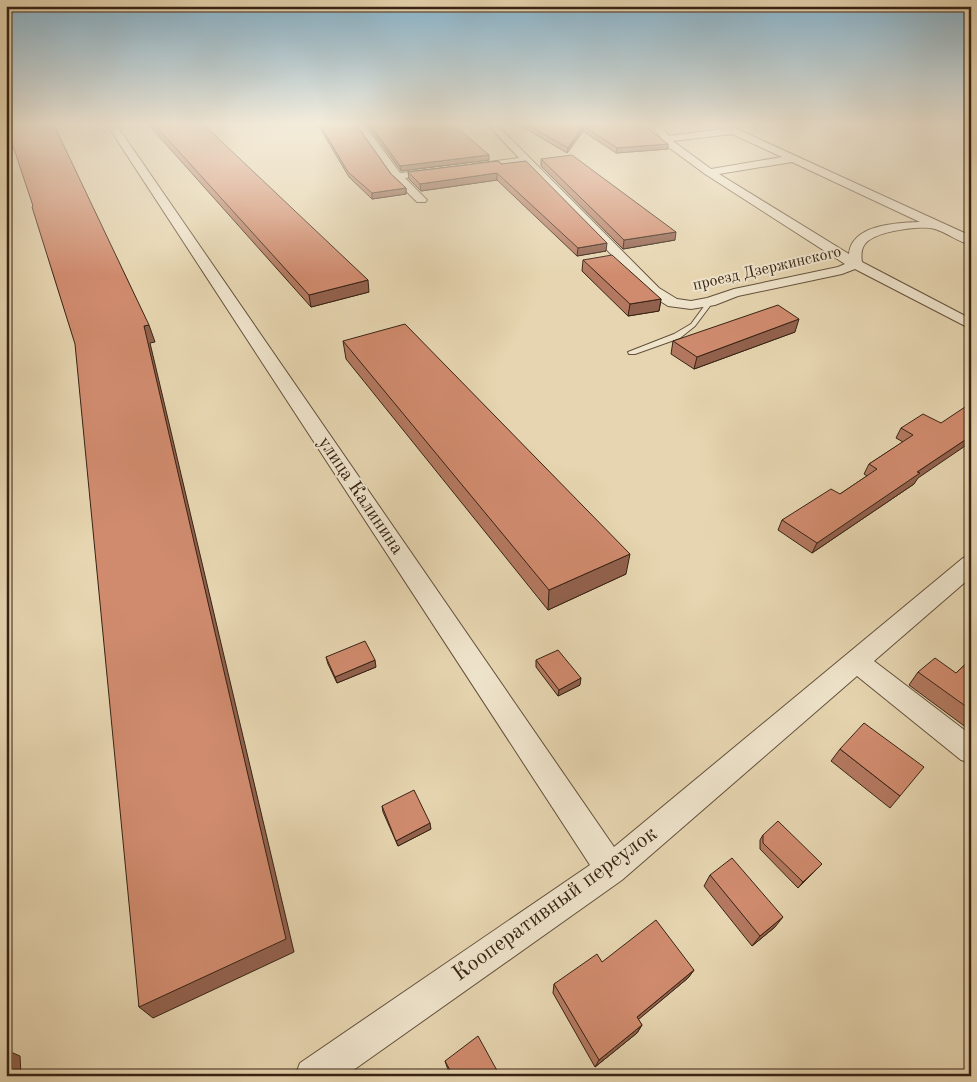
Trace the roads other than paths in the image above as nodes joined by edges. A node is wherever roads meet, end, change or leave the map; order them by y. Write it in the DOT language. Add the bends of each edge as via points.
graph roads {
  1 [pos="144,173"];
  2 [pos="395,173"];
  3 [pos="419,173"];
  4 [pos="540,173"];
  5 [pos="711,173"];
  6 [pos="823,173"];
  7 [pos="397,176"];
  8 [pos="421,200"];
  9 [pos="935,225"];
  10 [pos="971,241"];
  11 [pos="855,264"];
  12 [pos="710,302"];
  13 [pos="971,325"];
  14 [pos="632,352"];
  15 [pos="971,564"];
  16 [pos="856,661"];
  17 [pos="971,751"];
  18 [pos="611,869"];
  19 [pos="314,1076"];
  1 -- 18 [label="street, улица Калинина"];
  2 -- 7 [label="street"];
  3 -- 7 [label="street"];
  4 -- 12 [label="street, проезд Дзержинского" via="654,291 673,303 692,305"];
  5 -- 11 [label="street, проезд Дзержинского"];
  6 -- 9 [label="street"];
  7 -- 8 [label="street"];
  9 -- 10 [label="street"];
  9 -- 11 [label="street" via="901,226 864,237 853,255"];
  11 -- 12 [label="street, проезд Дзержинского" via="842,270 734,293"];
  11 -- 13 [label="street, проезд Дзержинского"];
  12 -- 14 [label="lane" via="693,325 677,336"];
  15 -- 16 [label="street, Кооперативный переулок"];
  16 -- 17 [label="street"];
  16 -- 18 [label="street, Кооперативный переулок"];
  18 -- 19 [label="street, Кооперативный переулок"];
}
